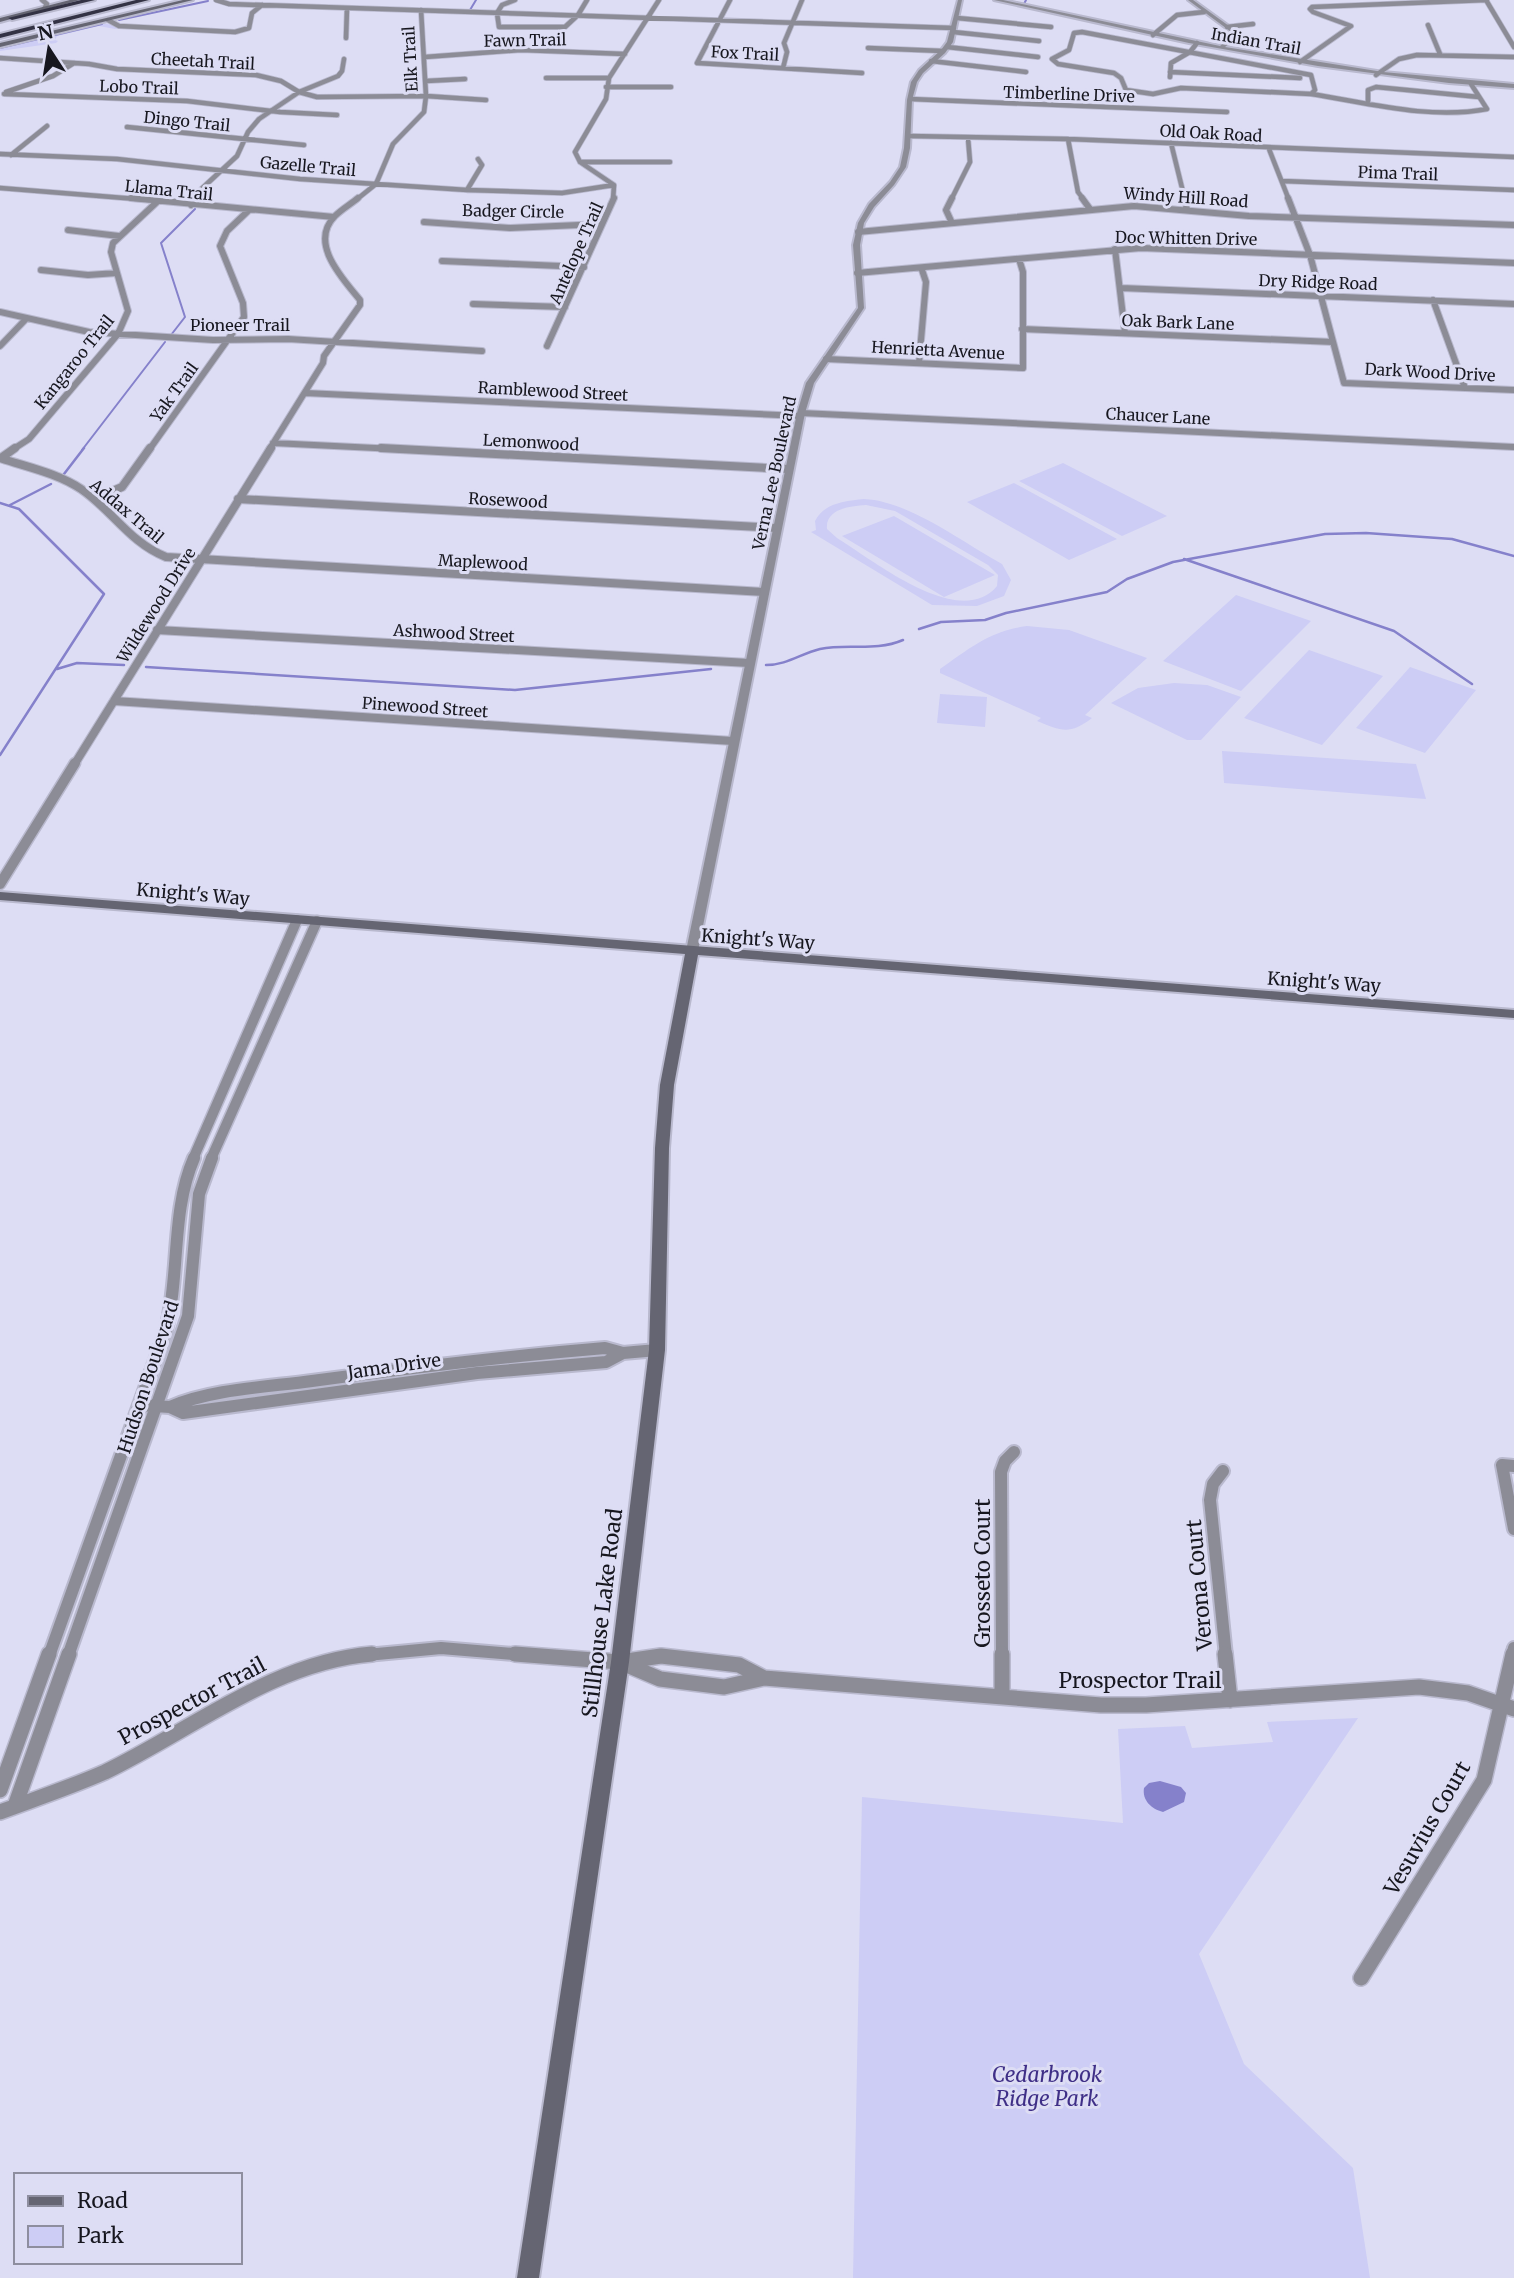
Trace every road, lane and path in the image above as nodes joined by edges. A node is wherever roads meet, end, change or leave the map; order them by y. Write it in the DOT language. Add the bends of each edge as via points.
graph roads {
  1 [pos="42,0"];
  2 [pos="77,0"];
  3 [pos="91,0"];
  4 [pos="114,0"];
  5 [pos="145,0"];
  6 [pos="161,0"];
  7 [pos="190,0"];
  8 [pos="216,0"];
  9 [pos="515,0"];
  10 [pos="587,0"];
  11 [pos="659,0"];
  12 [pos="730,0"];
  13 [pos="802,0"];
  14 [pos="960,0"];
  15 [pos="996,0"];
  16 [pos="1190,0"];
  17 [pos="1487,0"];
  18 [pos="262,5"];
  19 [pos="347,8"];
  20 [pos="44,9"];
  21 [pos="421,10"];
  22 [pos="1204,12"];
  23 [pos="497,13"];
  24 [pos="578,15"];
  25 [pos="12,18"];
  26 [pos="649,18"];
  27 [pos="957,18"];
  28 [pos="0,20"];
  29 [pos="108,20"];
  30 [pos="719,20"];
  31 [pos="793,23"];
  32 [pos="1252,24"];
  33 [pos="1428,25"];
  34 [pos="1051,27"];
  35 [pos="1227,27"];
  36 [pos="0,28"];
  37 [pos="953,30"];
  38 [pos="1153,35"];
  39 [pos="0,36"];
  40 [pos="34,37"];
  41 [pos="346,38"];
  42 [pos="1039,41"];
  43 [pos="1197,43"];
  44 [pos="0,44"];
  45 [pos="1514,47"];
  46 [pos="868,48"];
  47 [pos="1221,48"];
  48 [pos="945,49"];
  49 [pos="1190,52"];
  50 [pos="625,54"];
  51 [pos="1440,54"];
  52 [pos="425,57"];
  53 [pos="1038,57"];
  54 [pos="1514,57"];
  55 [pos="0,58"];
  56 [pos="344,59"];
  57 [pos="931,61"];
  58 [pos="1300,62"];
  59 [pos="74,63"];
  60 [pos="1311,64"];
  61 [pos="783,68"];
  62 [pos="1026,72"];
  63 [pos="1170,72"];
  64 [pos="862,73"];
  65 [pos="1376,75"];
  66 [pos="1312,77"];
  67 [pos="546,78"];
  68 [pos="608,78"];
  69 [pos="465,79"];
  70 [pos="426,81"];
  71 [pos="1471,84"];
  72 [pos="1514,86"];
  73 [pos="606,87"];
  74 [pos="671,87"];
  75 [pos="1175,88"];
  76 [pos="299,92"];
  77 [pos="1311,94"];
  78 [pos="2,95"];
  79 [pos="426,96"];
  80 [pos="1479,97"];
  81 [pos="910,99"];
  82 [pos="486,100"];
  83 [pos="1368,101"];
  84 [pos="272,110"];
  85 [pos="1227,113"];
  86 [pos="337,115"];
  87 [pos="47,126"];
  88 [pos="127,127"];
  89 [pos="908,136"];
  90 [pos="968,138"];
  91 [pos="1068,139"];
  92 [pos="244,140"];
  93 [pos="1171,143"];
  94 [pos="304,145"];
  95 [pos="1269,149"];
  96 [pos="0,154"];
  97 [pos="11,155"];
  98 [pos="1514,157"];
  99 [pos="478,159"];
  100 [pos="580,162"];
  101 [pos="670,162"];
  102 [pos="222,171"];
  103 [pos="1282,181"];
  104 [pos="376,184"];
  105 [pos="614,185"];
  106 [pos="0,188"];
  107 [pos="467,190"];
  108 [pos="1514,190"];
  109 [pos="158,201"];
  110 [pos="191,205"];
  111 [pos="1090,209"];
  112 [pos="1187,209"];
  113 [pos="248,211"];
  114 [pos="334,217"];
  115 [pos="1295,217"];
  116 [pos="424,222"];
  117 [pos="952,223"];
  118 [pos="602,224"];
  119 [pos="1514,225"];
  120 [pos="68,230"];
  121 [pos="858,232"];
  122 [pos="118,236"];
  123 [pos="1115,249"];
  124 [pos="1310,255"];
  125 [pos="1019,259"];
  126 [pos="442,261"];
  127 [pos="1514,263"];
  128 [pos="584,267"];
  129 [pos="41,270"];
  130 [pos="922,270"];
  131 [pos="117,273"];
  132 [pos="858,273"];
  133 [pos="1121,288"];
  134 [pos="1321,296"];
  135 [pos="1433,300"];
  136 [pos="473,304"];
  137 [pos="1514,304"];
  138 [pos="565,307"];
  139 [pos="0,312"];
  140 [pos="26,318"];
  141 [pos="1022,329"];
  142 [pos="118,334"];
  143 [pos="1125,334"];
  144 [pos="229,339"];
  145 [pos="336,341"];
  146 [pos="1334,342"];
  147 [pos="0,346"];
  148 [pos="547,346"];
  149 [pos="482,351"];
  150 [pos="826,359"];
  151 [pos="919,363"];
  152 [pos="1465,388"];
  153 [pos="1514,390"];
  154 [pos="305,393"];
  155 [pos="800,415"];
  156 [pos="272,443"];
  157 [pos="1514,447"];
  158 [pos="0,458"];
  159 [pos="788,469"];
  160 [pos="94,499"];
  161 [pos="238,499"];
  162 [pos="777,528"];
  163 [pos="200,561"];
  164 [pos="765,592"];
  165 [pos="157,630"];
  166 [pos="749,663"];
  167 [pos="114,701"];
  168 [pos="733,741"];
  169 [pos="0,884"];
  170 [pos="0,896"];
  171 [pos="297,920"];
  172 [pos="317,921"];
  173 [pos="692,951"];
  174 [pos="267,990"];
  175 [pos="286,991"];
  176 [pos="1514,1014"];
  177 [pos="243,1049"];
  178 [pos="258,1051"];
  179 [pos="204,1137"];
  180 [pos="218,1139"];
  181 [pos="657,1350"];
  182 [pos="139,1405"];
  183 [pos="164,1407"];
  184 [pos="1014,1452"];
  185 [pos="1508,1465"];
  186 [pos="1223,1471"];
  187 [pos="1514,1529"];
  188 [pos="1514,1648"];
  189 [pos="620,1662"];
  190 [pos="764,1678"];
  191 [pos="1002,1698"];
  192 [pos="1230,1700"];
  193 [pos="1507,1706"];
  194 [pos="0,1790"];
  195 [pos="15,1806"];
  196 [pos="0,1812"];
  197 [pos="1362,1978"];
  198 [pos="528,2278"];
  1 -- 20 [label="street" via="47,4"];
  2 -- 20 [label="main road"];
  3 -- 25 [label="highway"];
  4 -- 36 [label="highway"];
  5 -- 39 [label="highway"];
  6 -- 40 [label="highway"];
  7 -- 29 [label="main road"];
  8 -- 18 [label="street"];
  9 -- 23 [label="street" via="502,5"];
  10 -- 24 [label="street"];
  11 -- 26 [label="street"];
  12 -- 30 [label="street, Fox Trail"];
  13 -- 31 [label="street"];
  14 -- 27 [label="street"];
  15 -- 38 [label="street, Indian Trail"];
  16 -- 22 [label="street"];
  17 -- 45 [label="street"];
  17 -- 58 [label="street" via="1312,7 1313,12 1351,26"];
  18 -- 19 [label="street"];
  18 -- 29 [label="street" via="252,13 249,28 235,32 119,26"];
  19 -- 21 [label="street"];
  19 -- 41 [label="street"];
  20 -- 25 [label="main road"];
  21 -- 23 [label="street"];
  21 -- 52 [label="street, Elk Trail"];
  22 -- 35 [label="street"];
  22 -- 38 [label="street" via="1177,15"];
  23 -- 24 [label="street"];
  23 -- 24 [label="street" via="496,24 504,27 565,27"];
  24 -- 26 [label="street"];
  25 -- 28 [label="main road"];
  26 -- 30 [label="street"];
  26 -- 50 [label="street"];
  27 -- 34 [label="street"];
  27 -- 37 [label="street"];
  29 -- 40 [label="main road"];
  30 -- 31 [label="street"];
  30 -- 61 [label="street, Fox Trail" via="697,64"];
  31 -- 37 [label="street"];
  31 -- 61 [label="street"];
  32 -- 35 [label="street"];
  33 -- 51 [label="street"];
  35 -- 47 [label="street" via="1237,34"];
  37 -- 42 [label="street"];
  37 -- 48 [label="street"];
  38 -- 43 [label="street, Indian Trail"];
  40 -- 44 [label="main road"];
  43 -- 47 [label="street, Indian Trail"];
  43 -- 49 [label="street"];
  46 -- 48 [label="street"];
  47 -- 58 [label="street, Indian Trail"];
  48 -- 53 [label="street"];
  48 -- 57 [label="street"];
  49 -- 63 [label="street" via="1174,60"];
  49 -- 66 [label="street"];
  49 -- 75 [label="street" via="1078,32 1069,50 1052,59 1058,64 1114,73 1126,90 1137,93"];
  50 -- 52 [label="street, Fawn Trail" via="521,50"];
  50 -- 68 [label="street"];
  51 -- 54 [label="street"];
  51 -- 65 [label="street" via="1399,59"];
  52 -- 70 [label="street, Elk Trail"];
  55 -- 59 [label="street, Cheetah Trail"];
  56 -- 76 [label="street" via="338,76"];
  57 -- 62 [label="street"];
  57 -- 81 [label="street" via="914,82"];
  58 -- 60 [label="street, Indian Trail"];
  59 -- 76 [label="street, Cheetah Trail" via="256,75 281,81"];
  59 -- 78 [label="street" via="59,74"];
  60 -- 65 [label="street, Indian Trail"];
  60 -- 66 [label="street"];
  61 -- 64 [label="street, Fox Trail"];
  63 -- 66 [label="street"];
  63 -- 75 [label="street"];
  65 -- 71 [label="street, Indian Trail"];
  66 -- 77 [label="street" via="1315,90"];
  67 -- 68 [label="street"];
  68 -- 73 [label="street"];
  69 -- 70 [label="street"];
  70 -- 79 [label="street, Elk Trail"];
  71 -- 72 [label="street, Indian Trail"];
  71 -- 80 [label="street"];
  73 -- 74 [label="street"];
  73 -- 100 [label="street" via="606,99 575,152"];
  75 -- 77 [label="street"];
  76 -- 79 [label="street, Cheetah Trail" via="334,98"];
  76 -- 84 [label="street"];
  77 -- 83 [label="street"];
  78 -- 84 [label="street, Lobo Trail" via="187,100"];
  79 -- 82 [label="street, Cheetah Trail"];
  79 -- 104 [label="street, Elk Trail" via="424,112 393,144"];
  80 -- 83 [label="street" via="1376,87 1369,89"];
  80 -- 83 [label="street" via="1487,108 1475,112 1414,110"];
  81 -- 85 [label="street, Timberline Drive"];
  81 -- 89 [label="street"];
  84 -- 86 [label="street, Lobo Trail"];
  84 -- 92 [label="street" via="252,126"];
  87 -- 97 [label="street"];
  88 -- 92 [label="street, Dingo Trail"];
  89 -- 90 [label="street, Old Oak Road"];
  89 -- 121 [label="street" via="898,177 863,218"];
  90 -- 91 [label="street, Old Oak Road"];
  90 -- 117 [label="street" via="970,162 946,210"];
  91 -- 93 [label="street, Old Oak Road"];
  91 -- 111 [label="street" via="1078,192"];
  92 -- 94 [label="street, Dingo Trail"];
  92 -- 102 [label="street" via="237,156"];
  93 -- 95 [label="street, Old Oak Road"];
  93 -- 112 [label="street"];
  95 -- 98 [label="street, Old Oak Road"];
  95 -- 103 [label="street"];
  96 -- 97 [label="street, Gazelle Trail"];
  97 -- 102 [label="street, Gazelle Trail" via="105,158"];
  99 -- 107 [label="street" via="482,165"];
  100 -- 101 [label="street"];
  100 -- 105 [label="street, Antelope Trail"];
  102 -- 104 [label="street, Gazelle Trail"];
  102 -- 110 [label="street" via="197,193"];
  103 -- 108 [label="street, Pima Trail"];
  103 -- 115 [label="street"];
  104 -- 107 [label="street, Gazelle Trail"];
  104 -- 114 [label="street, Elk Trail"];
  105 -- 107 [label="street, Gazelle Trail" via="562,193"];
  105 -- 118 [label="street, Antelope Trail" via="615,196"];
  106 -- 109 [label="street, Llama Trail"];
  109 -- 110 [label="street, Llama Trail"];
  109 -- 122 [label="street"];
  110 -- 113 [label="street, Llama Trail"];
  111 -- 112 [label="street, Windy Hill Road"];
  111 -- 117 [label="street, Windy Hill Road"];
  112 -- 115 [label="street, Windy Hill Road"];
  113 -- 114 [label="street, Llama Trail"];
  113 -- 144 [label="street, Yak Trail" via="221,239 243,303 244,317"];
  114 -- 145 [label="street" via="326,233 331,263 360,300"];
  115 -- 119 [label="street, Windy Hill Road"];
  115 -- 124 [label="street"];
  116 -- 118 [label="street, Badger Circle" via="510,228"];
  117 -- 121 [label="street, Windy Hill Road"];
  118 -- 128 [label="street, Antelope Trail"];
  120 -- 122 [label="street"];
  121 -- 132 [label="street, Verna Lee Boulevard"];
  122 -- 131 [label="street, Kangaroo Trail" via="111,252"];
  123 -- 124 [label="street, Doc Whitten Drive"];
  123 -- 125 [label="street, Doc Whitten Drive"];
  123 -- 133 [label="street"];
  124 -- 127 [label="street, Doc Whitten Drive"];
  124 -- 134 [label="street"];
  125 -- 130 [label="street, Doc Whitten Drive"];
  125 -- 141 [label="street, Henrietta Avenue"];
  126 -- 128 [label="street"];
  128 -- 138 [label="street, Antelope Trail"];
  129 -- 131 [label="street"];
  130 -- 132 [label="street, Doc Whitten Drive"];
  130 -- 151 [label="street" via="926,282"];
  131 -- 142 [label="street, Kangaroo Trail" via="128,311"];
  132 -- 150 [label="street, Verna Lee Boulevard" via="861,308"];
  133 -- 134 [label="street, Dry Ridge Road"];
  133 -- 143 [label="street"];
  134 -- 135 [label="street, Dry Ridge Road"];
  134 -- 146 [label="street"];
  135 -- 137 [label="street, Dry Ridge Road"];
  135 -- 152 [label="street"];
  136 -- 138 [label="street"];
  138 -- 148 [label="street, Antelope Trail"];
  139 -- 140 [label="street, Pioneer Trail"];
  140 -- 142 [label="street, Pioneer Trail"];
  140 -- 147 [label="street"];
  141 -- 143 [label="street, Oak Bark Lane"];
  141 -- 151 [label="street, Henrietta Avenue" via="1023,368"];
  142 -- 144 [label="street, Pioneer Trail"];
  142 -- 158 [label="street, Kangaroo Trail" via="29,439"];
  143 -- 146 [label="street, Oak Bark Lane"];
  144 -- 145 [label="street, Pioneer Trail"];
  144 -- 160 [label="street, Yak Trail" via="122,487"];
  145 -- 149 [label="street, Pioneer Trail"];
  145 -- 154 [label="street, Wildewood Drive"];
  146 -- 152 [label="street, Dark Wood Drive" via="1345,383"];
  150 -- 151 [label="street, Henrietta Avenue"];
  150 -- 155 [label="street, Verna Lee Boulevard" via="810,383"];
  152 -- 153 [label="street, Dark Wood Drive"];
  154 -- 155 [label="street, Ramblewood Street"];
  154 -- 156 [label="street, Wildewood Drive"];
  155 -- 157 [label="street, Chaucer Lane"];
  155 -- 159 [label="street, Verna Lee Boulevard"];
  156 -- 159 [label="street, Lemonwood"];
  156 -- 161 [label="street, Wildewood Drive"];
  158 -- 160 [label="street, Addax Trail" via="73,484"];
  159 -- 162 [label="street, Verna Lee Boulevard"];
  160 -- 163 [label="street, Addax Trail" via="150,552"];
  161 -- 162 [label="street, Rosewood"];
  161 -- 163 [label="street, Wildewood Drive"];
  162 -- 164 [label="street, Verna Lee Boulevard"];
  163 -- 164 [label="street, Maplewood"];
  163 -- 165 [label="street, Wildewood Drive"];
  164 -- 166 [label="street, Verna Lee Boulevard"];
  165 -- 166 [label="street, Ashwood Street"];
  165 -- 167 [label="street, Wildewood Drive"];
  166 -- 168 [label="street, Verna Lee Boulevard"];
  167 -- 168 [label="street, Pinewood Street"];
  167 -- 169 [label="street, Wildewood Drive"];
  168 -- 173 [label="street, Verna Lee Boulevard"];
  170 -- 171 [label="main road, Knight's Way"];
  171 -- 172 [label="main road, Knight's Way"];
  171 -- 174 [label="street, Hudson Boulevard"];
  172 -- 173 [label="main road, Knight's Way"];
  172 -- 175 [label="street, Hudson Boulevard"];
  173 -- 176 [label="main road, Knight's Way"];
  173 -- 181 [label="main road, Stillhouse Lake Road" via="665,1109"];
  174 -- 175 [label="street"];
  174 -- 177 [label="street, Hudson Boulevard"];
  175 -- 178 [label="street, Hudson Boulevard"];
  177 -- 178 [label="street"];
  177 -- 179 [label="street, Hudson Boulevard"];
  178 -- 180 [label="street, Hudson Boulevard"];
  179 -- 180 [label="street"];
  179 -- 182 [label="street, Hudson Boulevard" via="183,1185 169,1320"];
  180 -- 183 [label="street, Hudson Boulevard" via="200,1188 196,1269"];
  181 -- 183 [label="street, Jama Drive" via="623,1353 606,1362 477,1373 183,1413"];
  181 -- 189 [label="main road, Stillhouse Lake Road"];
  182 -- 183 [label="street, Jama Drive"];
  182 -- 194 [label="street, Hudson Boulevard"];
  183 -- 195 [label="street, Hudson Boulevard"];
  184 -- 191 [label="street, Grosseto Court" via="1001,1472"];
  185 -- 187 [label="street"];
  186 -- 192 [label="street, Verona Court" via="1211,1485 1210,1500"];
  188 -- 193 [label="street, Vesuvius Court"];
  189 -- 190 [label="street, Prospector Trail" via="661,1656 739,1665"];
  189 -- 190 [label="street, Prospector Trail" via="660,1679 724,1687"];
  189 -- 195 [label="street, Prospector Trail" via="440,1648 398,1649 325,1662 240,1696 104,1772"];
  189 -- 198 [label="main road, Stillhouse Lake Road"];
  190 -- 191 [label="street, Prospector Trail"];
  191 -- 192 [label="street, Prospector Trail" via="1101,1705"];
  192 -- 193 [label="street, Prospector Trail" via="1419,1687 1468,1693"];
  193 -- 197 [label="street, Vesuvius Court" via="1484,1780"];
  195 -- 196 [label="street, Prospector Trail"];
}
